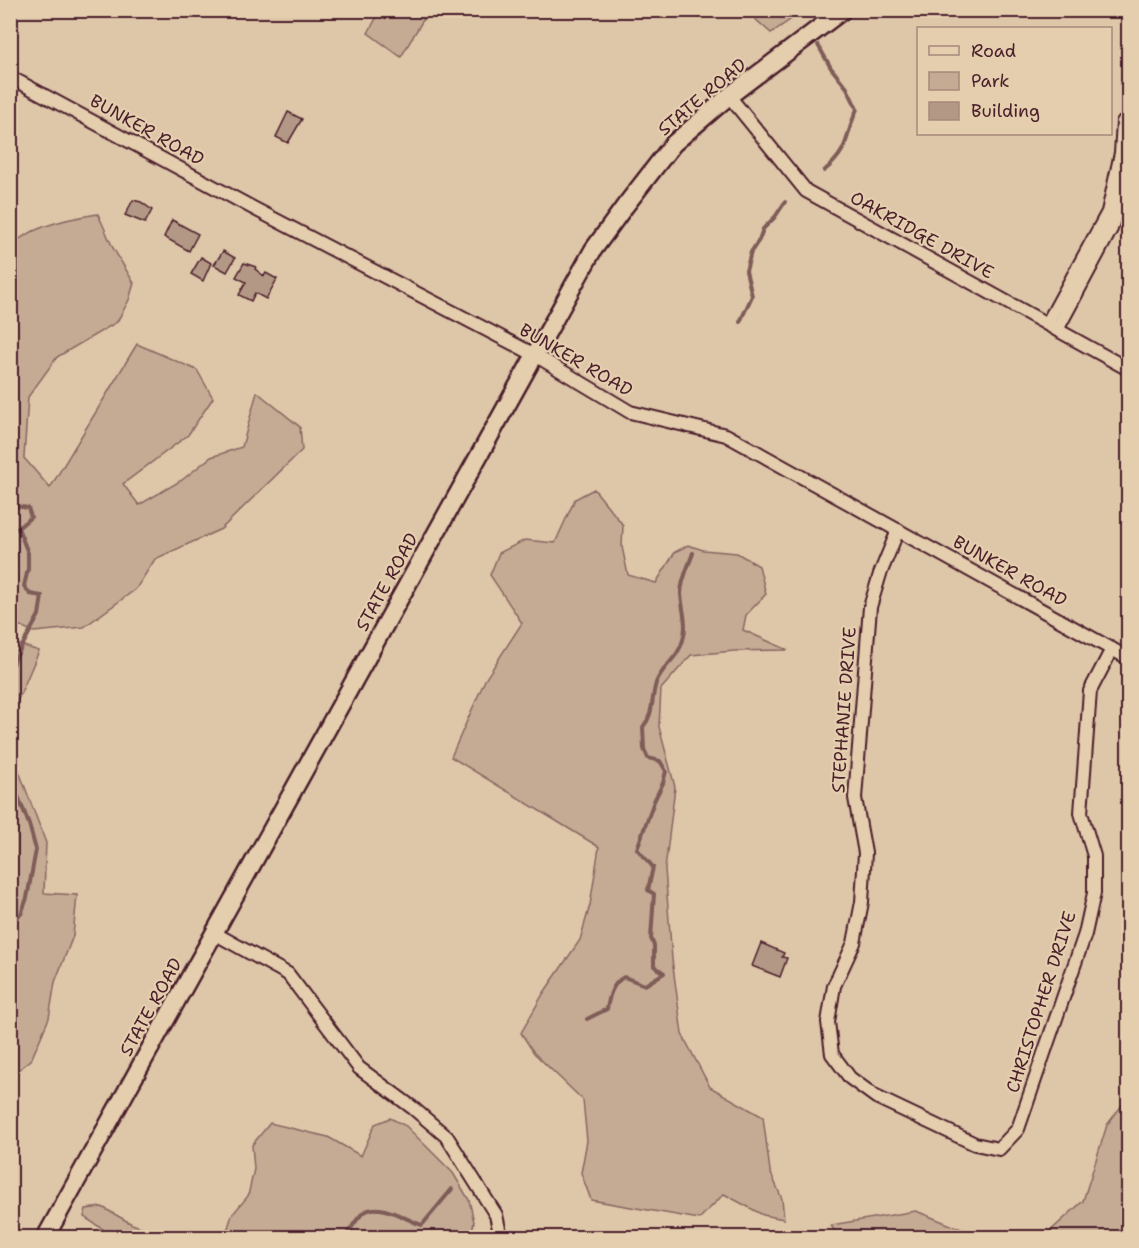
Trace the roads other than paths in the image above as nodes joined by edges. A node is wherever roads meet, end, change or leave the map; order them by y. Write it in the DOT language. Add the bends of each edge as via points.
graph roads {
  1 [pos="843,10"];
  2 [pos="10,77"];
  3 [pos="729,96"];
  4 [pos="1128,139"];
  5 [pos="1128,170"];
  6 [pos="1052,327"];
  7 [pos="535,355"];
  8 [pos="1128,369"];
  9 [pos="898,530"];
  10 [pos="1112,649"];
  11 [pos="1128,658"];
  12 [pos="214,933"];
  13 [pos="999,1149"];
  14 [pos="45,1238"];
  15 [pos="501,1238"];
  1 -- 3 [label="main road, STATE ROAD"];
  2 -- 7 [label="street, BUNKER ROAD"];
  3 -- 6 [label="street, OAKRIDGE DRIVE" via="806,191"];
  3 -- 7 [label="main road, STATE ROAD" via="673,144 625,206 593,250"];
  4 -- 6 [label="street" via="1123,122 1121,153 1108,212"];
  5 -- 6 [label="street" via="1111,229"];
  6 -- 8 [label="street, OAKRIDGE DRIVE"];
  7 -- 9 [label="street, BUNKER ROAD" via="630,412 726,435"];
  7 -- 12 [label="main road, STATE ROAD"];
  9 -- 10 [label="street, BUNKER ROAD"];
  9 -- 13 [label="street, STEPHANIE DRIVE" via="870,607 855,798 865,853 862,902 854,943 834,987 828,1022 832,1054 850,1078 876,1097 975,1144"];
  10 -- 11 [label="street, BUNKER ROAD"];
  10 -- 13 [label="street, CHRISTOPHER DRIVE" via="1090,691 1082,813 1094,856 1094,893 1085,934 1018,1129"];
  12 -- 14 [label="main road, STATE ROAD"];
  12 -- 15 [label="street" via="288,974 359,1068 447,1137 496,1215"];
}
